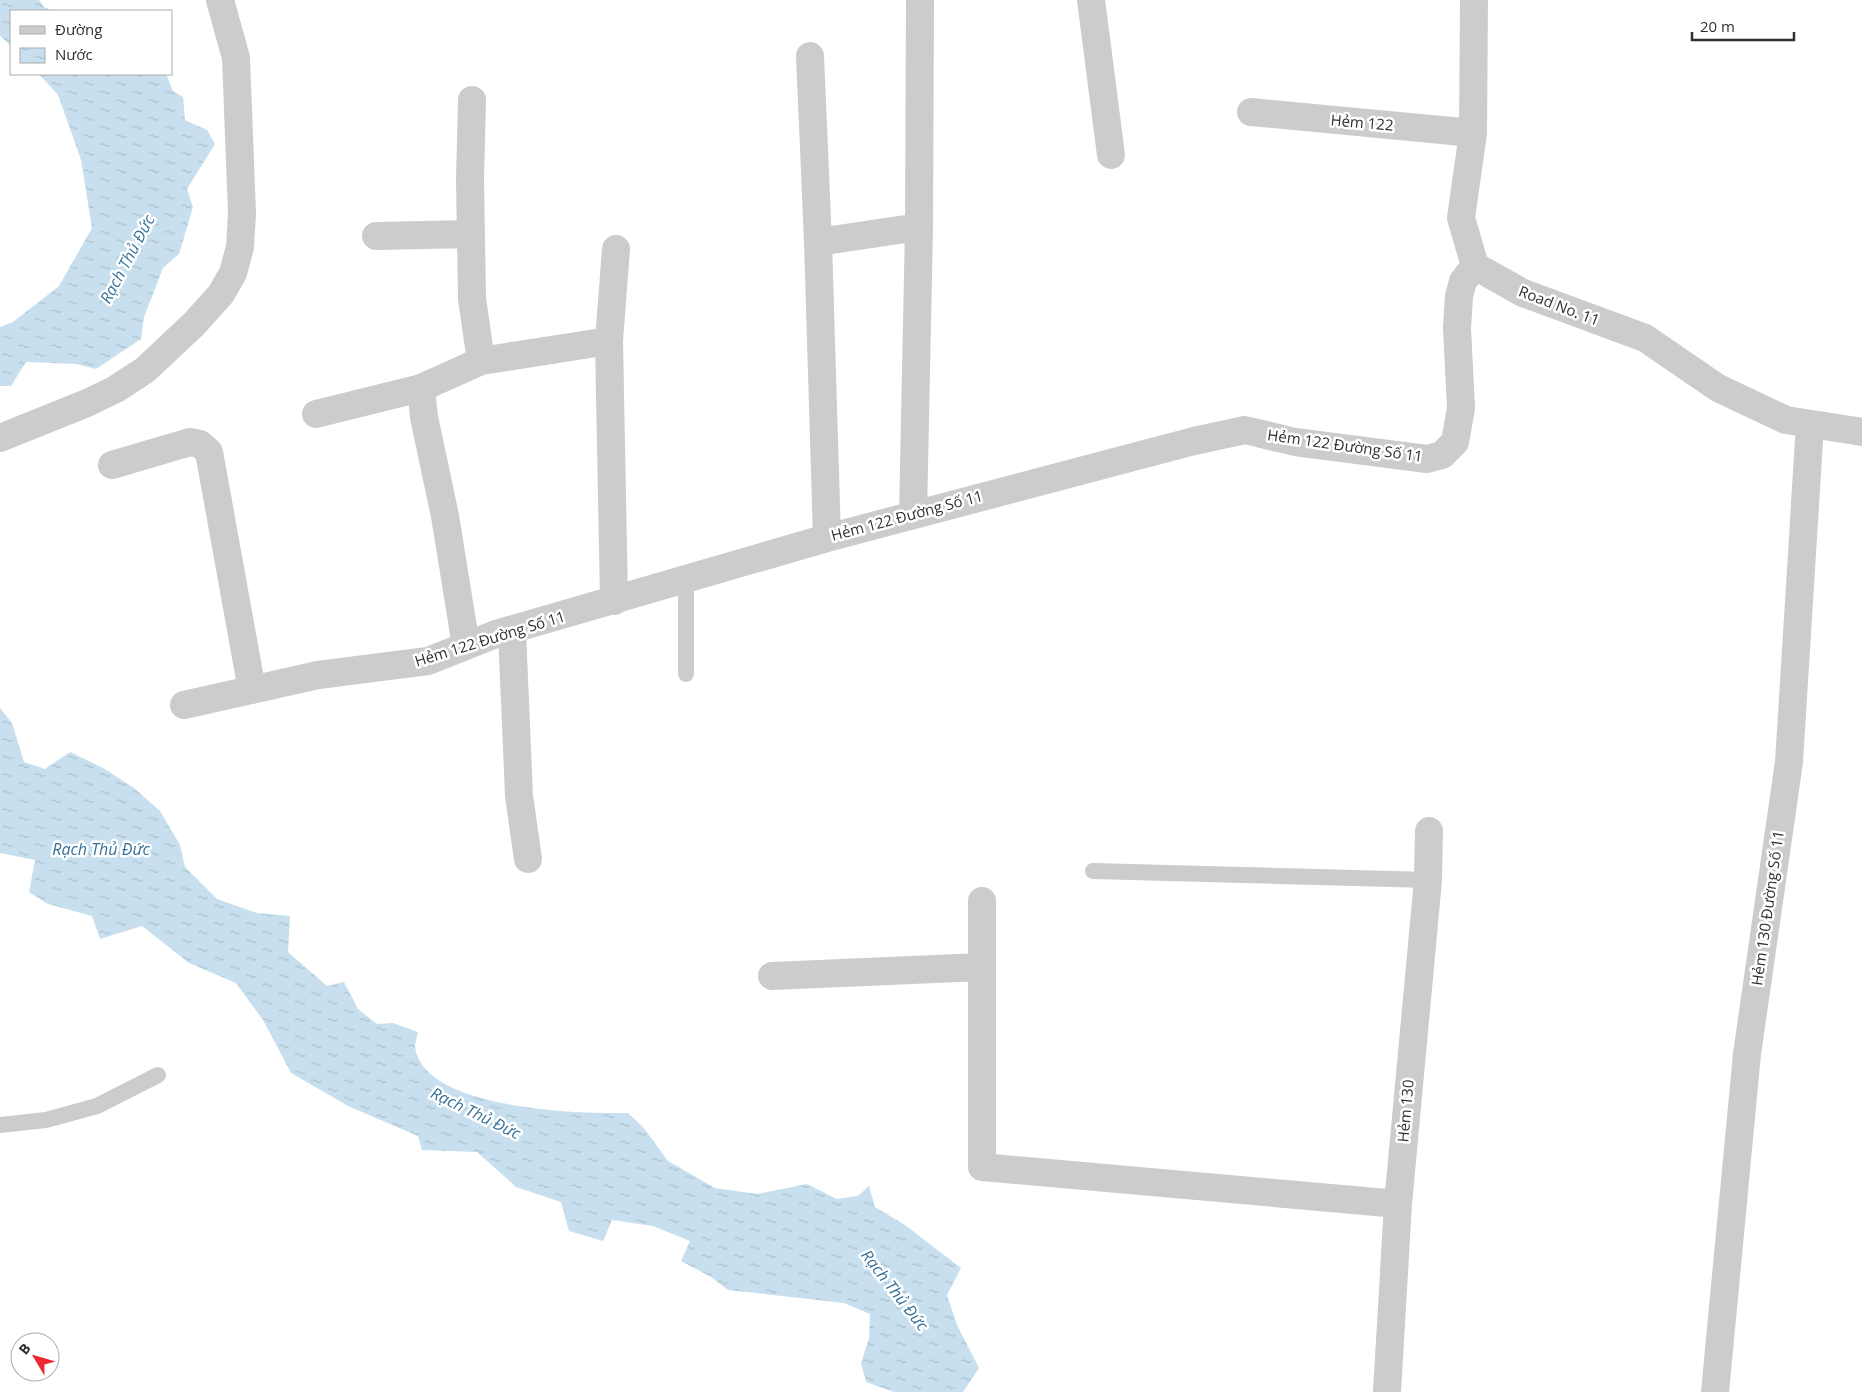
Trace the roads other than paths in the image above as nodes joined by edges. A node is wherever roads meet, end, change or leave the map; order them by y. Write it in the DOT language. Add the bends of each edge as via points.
graph roads {
  1 [pos="220,0"];
  2 [pos="920,0"];
  3 [pos="1091,0"];
  4 [pos="1474,0"];
  5 [pos="810,56"];
  6 [pos="472,100"];
  7 [pos="1251,112"];
  8 [pos="1474,133"];
  9 [pos="1111,155"];
  10 [pos="919,227"];
  11 [pos="470,234"];
  12 [pos="376,236"];
  13 [pos="818,242"];
  14 [pos="616,249"];
  15 [pos="1475,266"];
  16 [pos="609,341"];
  17 [pos="481,360"];
  18 [pos="421,388"];
  19 [pos="316,414"];
  20 [pos="1810,424"];
  21 [pos="1862,432"];
  22 [pos="0,438"];
  23 [pos="112,465"];
  24 [pos="913,514"];
  25 [pos="827,538"];
  26 [pos="686,581"];
  27 [pos="614,601"];
  28 [pos="512,631"];
  29 [pos="466,646"];
  30 [pos="686,674"];
  31 [pos="252,690"];
  32 [pos="184,705"];
  33 [pos="1429,831"];
  34 [pos="528,859"];
  35 [pos="1093,871"];
  36 [pos="1428,880"];
  37 [pos="982,901"];
  38 [pos="982,967"];
  39 [pos="772,976"];
  40 [pos="158,1075"];
  41 [pos="0,1125"];
  42 [pos="1398,1204"];
  43 [pos="1387,1392"];
  44 [pos="1715,1392"];
  1 -- 22 [label="street" via="236,58 242,213 240,247 222,294 145,370 116,389"];
  2 -- 10 [label="street"];
  3 -- 9 [label="street"];
  4 -- 8 [label="street"];
  5 -- 13 [label="street"];
  6 -- 11 [label="street"];
  7 -- 8 [label="street, Hẻm 122"];
  8 -- 15 [label="street" via="1461,218"];
  10 -- 13 [label="street"];
  10 -- 24 [label="street"];
  11 -- 12 [label="street"];
  11 -- 17 [label="street" via="472,299"];
  13 -- 25 [label="street"];
  14 -- 16 [label="street"];
  15 -- 20 [label="street, Road No. 11" via="1523,293 1645,338 1718,388 1786,420"];
  15 -- 24 [label="street, Hẻm 122 Đường Số 11" via="1463,281 1459,296 1457,328 1461,408 1455,442 1442,455 1427,459 1295,442 1245,430"];
  16 -- 17 [label="street"];
  16 -- 27 [label="street"];
  17 -- 18 [label="street"];
  18 -- 19 [label="street"];
  18 -- 29 [label="street"];
  20 -- 21 [label="street, Road No. 11"];
  20 -- 44 [label="street, Hẻm 130 Đường Số 11" via="1789,762 1747,1054"];
  23 -- 31 [label="street" via="190,442 200,444 209,452"];
  24 -- 25 [label="street, Hẻm 122 Đường Số 11"];
  25 -- 26 [label="street, Hẻm 122 Đường Số 11"];
  26 -- 27 [label="street, Hẻm 122 Đường Số 11"];
  26 -- 30 [label="lane"];
  27 -- 28 [label="street, Hẻm 122 Đường Số 11"];
  28 -- 29 [label="street, Hẻm 122 Đường Số 11"];
  28 -- 34 [label="street" via="519,796"];
  29 -- 31 [label="street, Hẻm 122 Đường Số 11" via="428,661 318,675"];
  31 -- 32 [label="street, Hẻm 122 Đường Số 11"];
  33 -- 36 [label="street, Hẻm 130"];
  35 -- 36 [label="lane"];
  36 -- 42 [label="street, Hẻm 130"];
  37 -- 38 [label="street"];
  38 -- 39 [label="street"];
  38 -- 42 [label="street" via="982,1167"];
  40 -- 41 [label="lane" via="97,1106 46,1120"];
  42 -- 43 [label="street, Hẻm 130"];
}
